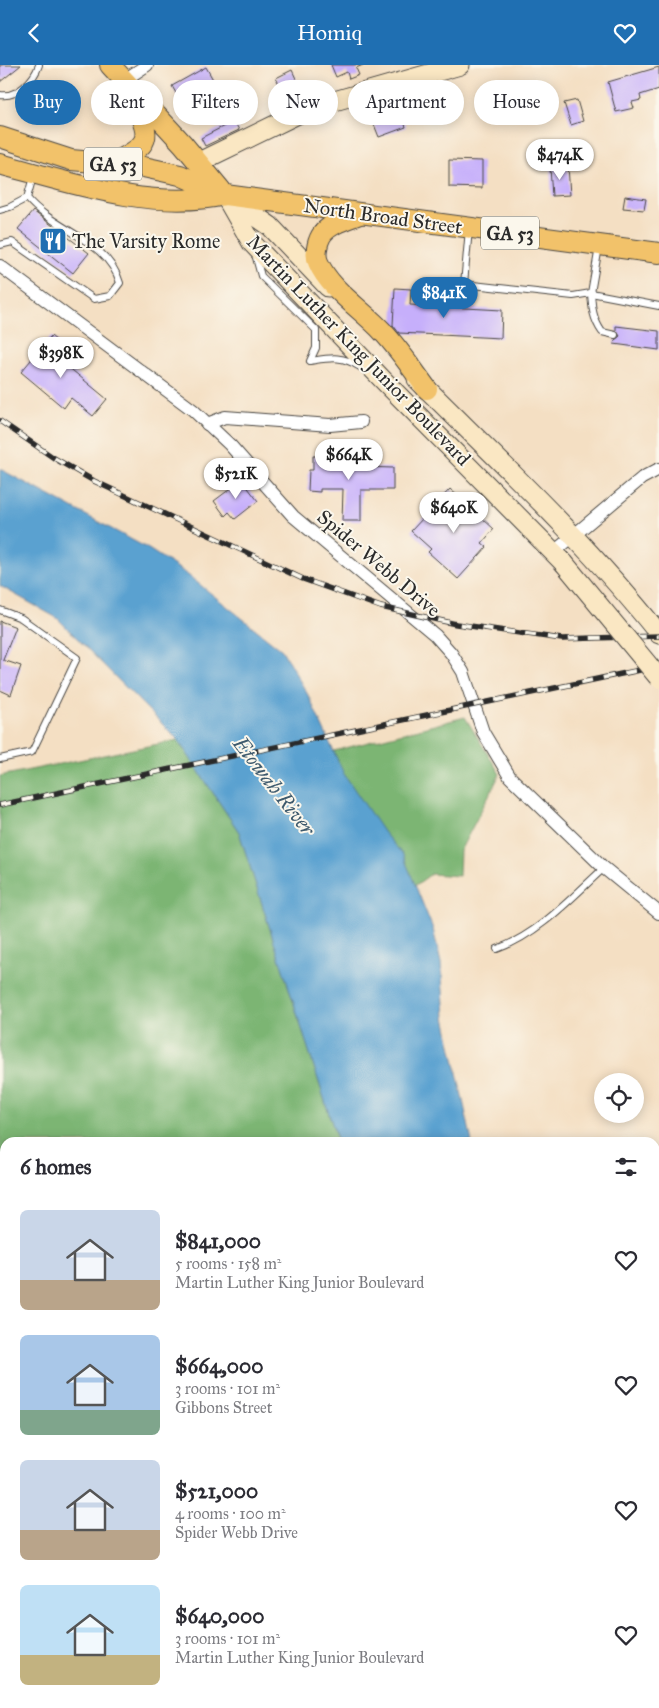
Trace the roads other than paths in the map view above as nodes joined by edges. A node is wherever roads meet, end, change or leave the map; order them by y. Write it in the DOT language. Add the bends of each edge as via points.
graph roads {
  1 [pos="39,65"];
  2 [pos="110,65"];
  3 [pos="147,65"];
  4 [pos="460,65"];
  5 [pos="122,80"];
  6 [pos="124,80"];
  7 [pos="0,95"];
  8 [pos="146,125"];
  9 [pos="163,125"];
  10 [pos="0,137"];
  11 [pos="198,163"];
  12 [pos="0,164"];
  13 [pos="112,164"];
  14 [pos="35,173"];
  15 [pos="225,195"];
  16 [pos="27,198"];
  17 [pos="0,210"];
  18 [pos="360,213"];
  19 [pos="469,228"];
  20 [pos="252,243"];
  21 [pos="0,245"];
  22 [pos="600,245"];
  23 [pos="659,253"];
  24 [pos="0,266"];
  25 [pos="591,293"];
  26 [pos="659,306"];
  27 [pos="615,335"];
  28 [pos="385,382"];
  29 [pos="428,389"];
  30 [pos="361,422"];
  31 [pos="207,424"];
  32 [pos="659,469"];
  33 [pos="574,536"];
  34 [pos="559,558"];
  35 [pos="0,610"];
  36 [pos="659,634"];
  37 [pos="659,678"];
  38 [pos="0,759"];
  39 [pos="604,868"];
  40 [pos="659,913"];
  41 [pos="497,949"];
  1 -- 7 [label="lane" via="23,88 12,94"];
  2 -- 5 [label="main road"];
  3 -- 6 [label="street"];
  4 -- 11 [label="main road" via="310,108"];
  8 -- 13 [label="main road" via="147,135 138,149"];
  9 -- 11 [label="main road"];
  10 -- 13 [label="main road, Martin Luther King Junior Boulevard / GA 53" via="71,160"];
  11 -- 15 [label="main road"];
  12 -- 14 [label="main road, GA 53"];
  13 -- 15 [label="main road, Martin Luther King Junior Boulevard / GA 53" via="180,175"];
  14 -- 15 [label="main road, GA 53" via="126,195 203,200"];
  14 -- 16 [label="lane"];
  15 -- 18 [label="main road, North Broad Street / GA 53"];
  15 -- 20 [label="main road, Martin Luther King Junior Boulevard"];
  15 -- 29 [label="main road, Martin Luther King Junior Boulevard" via="270,227"];
  16 -- 17 [label="lane"];
  16 -- 21 [label="lane" via="36,209 110,260 120,283 110,296 94,299 12,242"];
  18 -- 19 [label="main road, North Broad Street / GA 53"];
  18 -- 29 [label="main road" via="324,232 320,237 318,261 334,283 383,332"];
  19 -- 22 [label="main road, North Broad Street / GA 53"];
  19 -- 25 [label="lane" via="464,284 573,296"];
  20 -- 28 [label="main road, Martin Luther King Junior Boulevard"];
  20 -- 28 [label="lane" via="261,276 316,330 316,348 310,361 345,358"];
  22 -- 23 [label="main road, North Broad Street / GA 53"];
  22 -- 25 [label="lane"];
  24 -- 31 [label="street, Spider Webb Drive" via="108,344"];
  25 -- 26 [label="lane"];
  25 -- 27 [label="lane" via="592,315 596,324 602,332"];
  28 -- 34 [label="main road, Martin Luther King Junior Boulevard"];
  29 -- 33 [label="main road, Martin Luther King Junior Boulevard"];
  30 -- 31 [label="street" via="330,425 225,417"];
  31 -- 39 [label="street, Spider Webb Drive" via="293,516 435,635 463,672 483,731 510,777"];
  32 -- 33 [label="street" via="642,478"];
  33 -- 34 [label="street"];
  33 -- 36 [label="main road, Martin Luther King Junior Boulevard"];
  34 -- 37 [label="main road, Martin Luther King Junior Boulevard, bridge"];
  35 -- 38 [label="lane" via="22,619 77,658 32,752"];
  39 -- 40 [label="street, Spider Webb Drive"];
  39 -- 41 [label="lane" via="533,931"];
}
